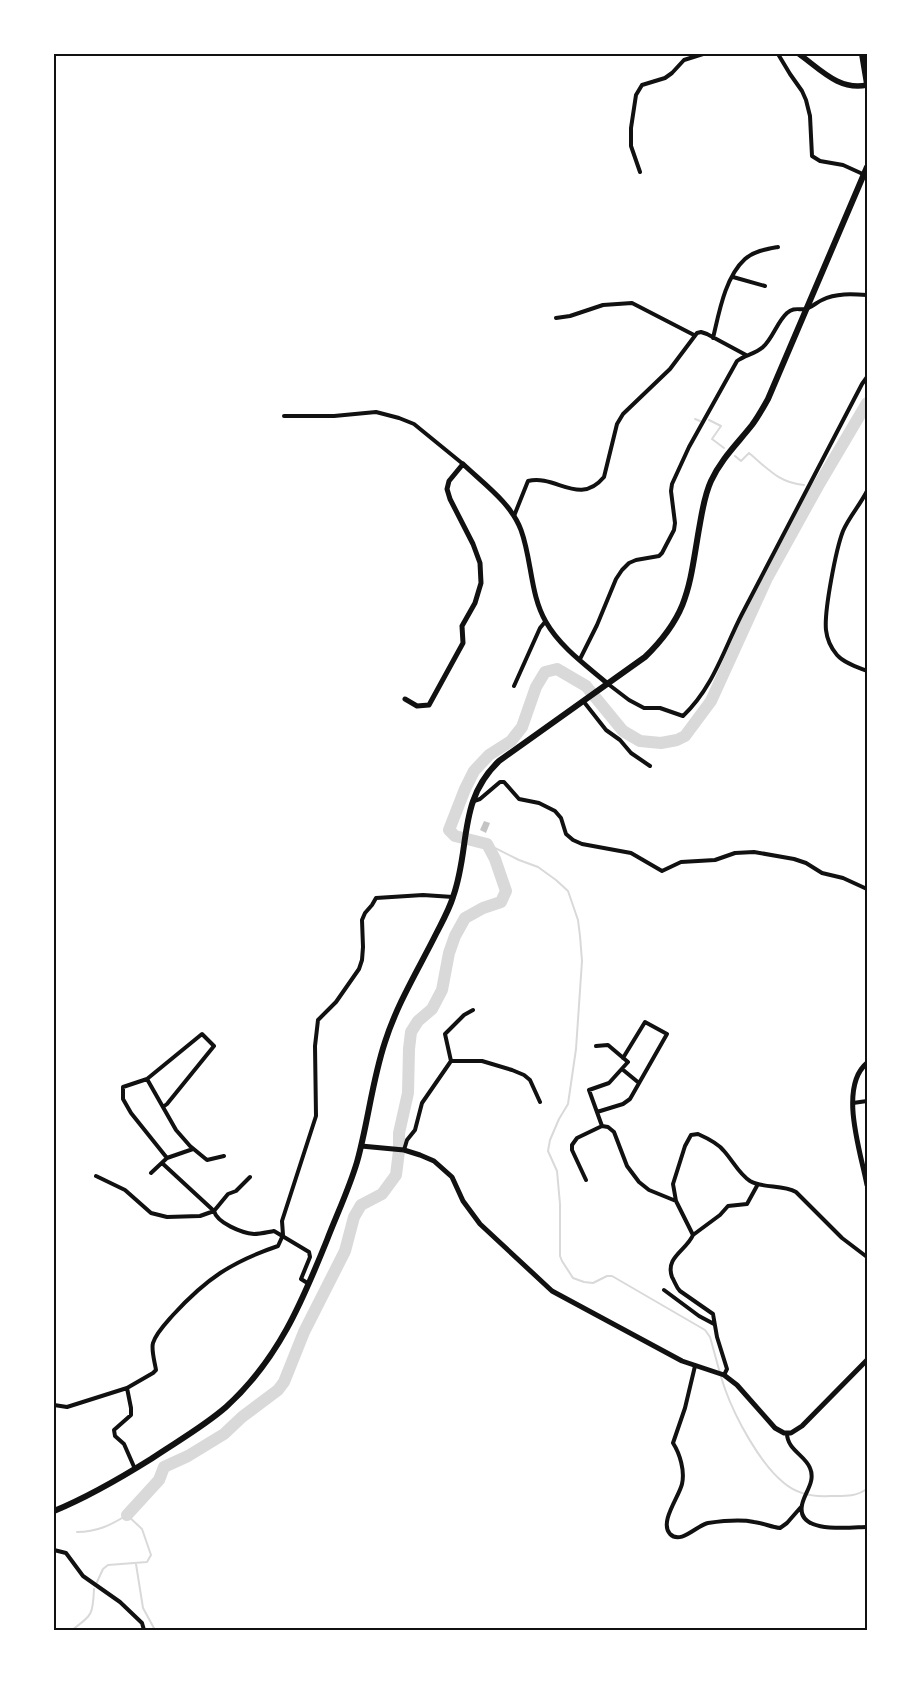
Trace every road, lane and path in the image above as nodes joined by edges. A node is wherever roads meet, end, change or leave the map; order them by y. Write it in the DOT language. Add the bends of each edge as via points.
graph roads {
  1 [pos="703,54"];
  2 [pos="778,54"];
  3 [pos="799,54"];
  4 [pos="862,54"];
  5 [pos="867,84"];
  6 [pos="867,167"];
  7 [pos="640,172"];
  8 [pos="865,174"];
  9 [pos="778,247"];
  10 [pos="733,277"];
  11 [pos="765,286"];
  12 [pos="867,295"];
  13 [pos="806,309"];
  14 [pos="556,318"];
  15 [pos="694,335"];
  16 [pos="713,338"];
  17 [pos="746,355"];
  18 [pos="867,377"];
  19 [pos="284,416"];
  20 [pos="463,464"];
  21 [pos="867,491"];
  22 [pos="514,516"];
  23 [pos="545,622"];
  24 [pos="580,659"];
  25 [pos="867,670"];
  26 [pos="608,684"];
  27 [pos="514,686"];
  28 [pos="405,699"];
  29 [pos="585,700"];
  30 [pos="650,766"];
  31 [pos="472,802"];
  32 [pos="867,890"];
  33 [pos="453,898"];
  34 [pos="473,1010"];
  35 [pos="596,1046"];
  36 [pos="623,1058"];
  37 [pos="450,1061"];
  38 [pos="867,1063"];
  39 [pos="622,1068"];
  40 [pos="147,1079"];
  41 [pos="639,1083"];
  42 [pos="867,1101"];
  43 [pos="540,1102"];
  44 [pos="853,1103"];
  45 [pos="163,1106"];
  46 [pos="597,1112"];
  47 [pos="602,1126"];
  48 [pos="361,1146"];
  49 [pos="193,1149"];
  50 [pos="403,1150"];
  51 [pos="224,1156"];
  52 [pos="167,1158"];
  53 [pos="162,1163"];
  54 [pos="151,1173"];
  55 [pos="96,1176"];
  56 [pos="250,1178"];
  57 [pos="586,1180"];
  58 [pos="758,1184"];
  59 [pos="867,1185"];
  60 [pos="676,1201"];
  61 [pos="214,1211"];
  62 [pos="283,1235"];
  63 [pos="693,1235"];
  64 [pos="867,1257"];
  65 [pos="309,1284"];
  66 [pos="664,1290"];
  67 [pos="714,1324"];
  68 [pos="867,1360"];
  69 [pos="695,1366"];
  70 [pos="724,1375"];
  71 [pos="127,1388"];
  72 [pos="54,1405"];
  73 [pos="788,1433"];
  74 [pos="135,1468"];
  75 [pos="801,1507"];
  76 [pos="54,1510"];
  77 [pos="867,1527"];
  78 [pos="54,1550"];
  79 [pos="144,1630"];
  1 -- 7 [label="street" via="684,60 665,78 642,85 636,95 630,128 631,146"];
  2 -- 8 [label="street" via="806,100 812,156"];
  3 -- 5 [label="main road" via="836,81 849,86"];
  4 -- 5 [label="highway"];
  6 -- 8 [label="highway"];
  8 -- 13 [label="highway"];
  9 -- 10 [label="street" via="746,258"];
  10 -- 11 [label="street"];
  10 -- 16 [label="street" via="720,306"];
  12 -- 13 [label="street" via="834,296"];
  13 -- 17 [label="street" via="796,308 787,313 765,346"];
  13 -- 26 [label="highway" via="768,399 711,480 682,610 658,644"];
  14 -- 15 [label="street" via="603,305 632,303"];
  15 -- 16 [label="street" via="701,332"];
  15 -- 22 [label="street" via="670,368 623,414 617,424 604,477 599,483 585,490 570,489 538,478 528,480"];
  16 -- 17 [label="street"];
  17 -- 24 [label="street" via="736,361 672,484 674,530 662,553 636,560 622,570"];
  18 -- 26 [label="street" via="735,628 715,675 691,708 683,716 660,708 644,708"];
  19 -- 20 [label="street" via="376,412 399,418 414,424"];
  20 -- 22 [label="street"];
  20 -- 28 [label="street" via="449,481 447,489 480,563 481,583 475,603 462,626 462,643 429,705 418,706"];
  21 -- 25 [label="street" via="841,538 826,625 827,639 836,654 847,663"];
  22 -- 23 [label="street" via="521,530"];
  23 -- 24 [label="street"];
  23 -- 27 [label="street"];
  24 -- 26 [label="street"];
  26 -- 29 [label="highway"];
  29 -- 30 [label="street" via="606,730"];
  29 -- 31 [label="highway" via="499,760 489,770"];
  31 -- 32 [label="street" via="502,781 519,800 539,803 555,812 563,821 566,834 573,840 631,853 662,871 681,862 715,860 734,853 754,852 806,863 822,873 843,878"];
  31 -- 33 [label="highway"];
  33 -- 48 [label="highway" via="393,1018 373,1086"];
  33 -- 62 [label="street" via="423,895 376,898 365,913 359,969 336,1002 318,1020 316,1116 282,1221"];
  34 -- 37 [label="street" via="445,1034"];
  35 -- 36 [label="street" via="608,1045"];
  36 -- 39 [label="street" via="628,1062"];
  36 -- 41 [label="street" via="645,1022 667,1034"];
  37 -- 43 [label="street" via="482,1061 524,1075 530,1080"];
  37 -- 50 [label="street" via="422,1104 415,1130"];
  38 -- 44 [label="street" via="855,1080"];
  39 -- 41 [label="street"];
  39 -- 46 [label="street" via="609,1083 589,1090"];
  40 -- 45 [label="street"];
  40 -- 45 [label="street" via="202,1034 214,1046"];
  40 -- 52 [label="street" via="123,1087 123,1099"];
  41 -- 46 [label="street" via="630,1099 623,1104"];
  42 -- 44 [label="street"];
  44 -- 59 [label="street"];
  45 -- 49 [label="street" via="176,1130"];
  46 -- 47 [label="street"];
  47 -- 57 [label="street" via="578,1138 572,1145"];
  47 -- 60 [label="street" via="614,1132 627,1166 639,1182 649,1190"];
  48 -- 50 [label="street"];
  48 -- 65 [label="highway" via="347,1192"];
  49 -- 51 [label="street" via="207,1160"];
  49 -- 52 [label="street"];
  50 -- 69 [label="street" via="420,1155 444,1169 480,1224 552,1291"];
  52 -- 53 [label="street"];
  53 -- 54 [label="street"];
  53 -- 61 [label="street"];
  55 -- 61 [label="street" via="125,1190 151,1213 167,1217 200,1216"];
  56 -- 61 [label="street" via="228,1194"];
  58 -- 60 [label="street" via="745,1177 719,1146 694,1134 688,1138 674,1179"];
  58 -- 63 [label="street" via="747,1204 728,1206"];
  58 -- 64 [label="street" via="796,1192 842,1238"];
  60 -- 63 [label="street"];
  61 -- 62 [label="street" via="222,1222 234,1228 254,1234 274,1230"];
  62 -- 65 [label="street" via="309,1252 301,1279"];
  62 -- 71 [label="street" via="278,1246 240,1260 198,1290 162,1328 152,1344 156,1370"];
  63 -- 67 [label="street" via="672,1261 670,1269 682,1294 711,1312"];
  65 -- 74 [label="highway" via="278,1345 241,1391 206,1422"];
  66 -- 67 [label="street" via="671,1298"];
  67 -- 70 [label="street" via="726,1369"];
  68 -- 73 [label="street" via="802,1426"];
  69 -- 70 [label="street"];
  69 -- 75 [label="street" via="673,1443 679,1454 683,1478 668,1517 670,1533 681,1537 705,1524 731,1521 754,1521 780,1528"];
  70 -- 73 [label="street" via="775,1428"];
  71 -- 72 [label="street" via="67,1407"];
  71 -- 74 [label="street" via="131,1415 114,1430"];
  73 -- 75 [label="street" via="790,1446 807,1463 811,1472"];
  74 -- 76 [label="highway" via="86,1497"];
  75 -- 77 [label="street" via="804,1518 816,1526"];
  78 -- 79 [label="street" via="66,1554 83,1576 120,1602 142,1623"];
}
